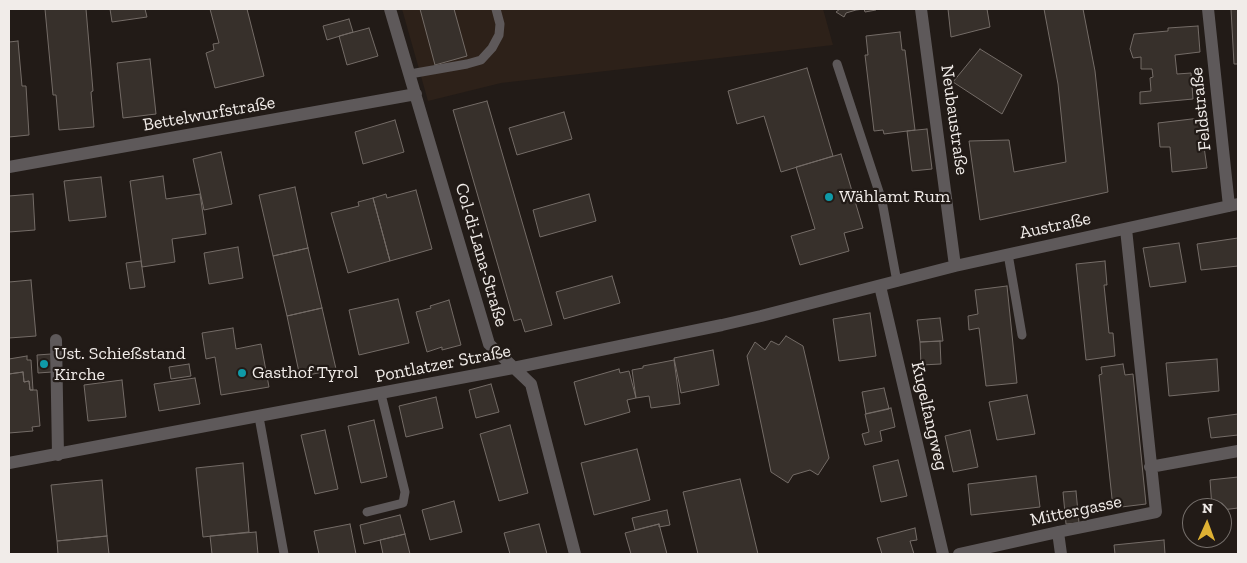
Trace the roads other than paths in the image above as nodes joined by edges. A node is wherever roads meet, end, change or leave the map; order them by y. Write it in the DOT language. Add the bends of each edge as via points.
graph roads {
  1 [pos="390,9"];
  2 [pos="496,9"];
  3 [pos="921,9"];
  4 [pos="1208,9"];
  5 [pos="836,64"];
  6 [pos="410,74"];
  7 [pos="416,94"];
  8 [pos="9,167"];
  9 [pos="1233,205"];
  10 [pos="1126,229"];
  11 [pos="1008,254"];
  12 [pos="955,266"];
  13 [pos="897,282"];
  14 [pos="880,286"];
  15 [pos="1022,335"];
  16 [pos="56,340"];
  17 [pos="513,368"];
  18 [pos="381,394"];
  19 [pos="259,417"];
  20 [pos="1238,451"];
  21 [pos="58,455"];
  22 [pos="9,463"];
  23 [pos="1150,467"];
  24 [pos="367,512"];
  25 [pos="1058,532"];
  26 [pos="284,554"];
  27 [pos="576,554"];
  28 [pos="943,554"];
  29 [pos="959,554"];
  30 [pos="1061,554"];
  1 -- 6 [label="street, Col-di-Lana-Straße"];
  2 -- 6 [label="lane" via="499,35 481,60"];
  3 -- 12 [label="street, Neubaustraße"];
  4 -- 9 [label="street, Feldstraße"];
  5 -- 13 [label="lane" via="882,201"];
  6 -- 7 [label="street, Col-di-Lana-Straße"];
  7 -- 8 [label="street, Bettelwurfstraße"];
  7 -- 17 [label="street, Col-di-Lana-Straße" via="489,344"];
  9 -- 10 [label="street, Austraße"];
  10 -- 11 [label="street, Austraße"];
  10 -- 23 [label="street, Mittergasse"];
  11 -- 12 [label="street, Austraße"];
  11 -- 15 [label="lane"];
  12 -- 13 [label="street, Austraße"];
  13 -- 14 [label="street, Austraße"];
  14 -- 17 [label="street, Pontlatzer Straße" via="761,316"];
  14 -- 28 [label="street, Kugelfangweg"];
  16 -- 21 [label="street"];
  17 -- 18 [label="street, Pontlatzer Straße"];
  17 -- 27 [label="street, Col-di-Lana-Straße" via="531,384"];
  18 -- 19 [label="street, Pontlatzer Straße"];
  18 -- 24 [label="lane" via="405,492 403,503"];
  19 -- 21 [label="street, Pontlatzer Straße"];
  19 -- 26 [label="lane"];
  20 -- 23 [label="street"];
  21 -- 22 [label="street, Pontlatzer Straße"];
  23 -- 25 [label="street, Mittergasse" via="1156,512"];
  25 -- 29 [label="street, Mittergasse"];
  25 -- 30 [label="street"];
}
